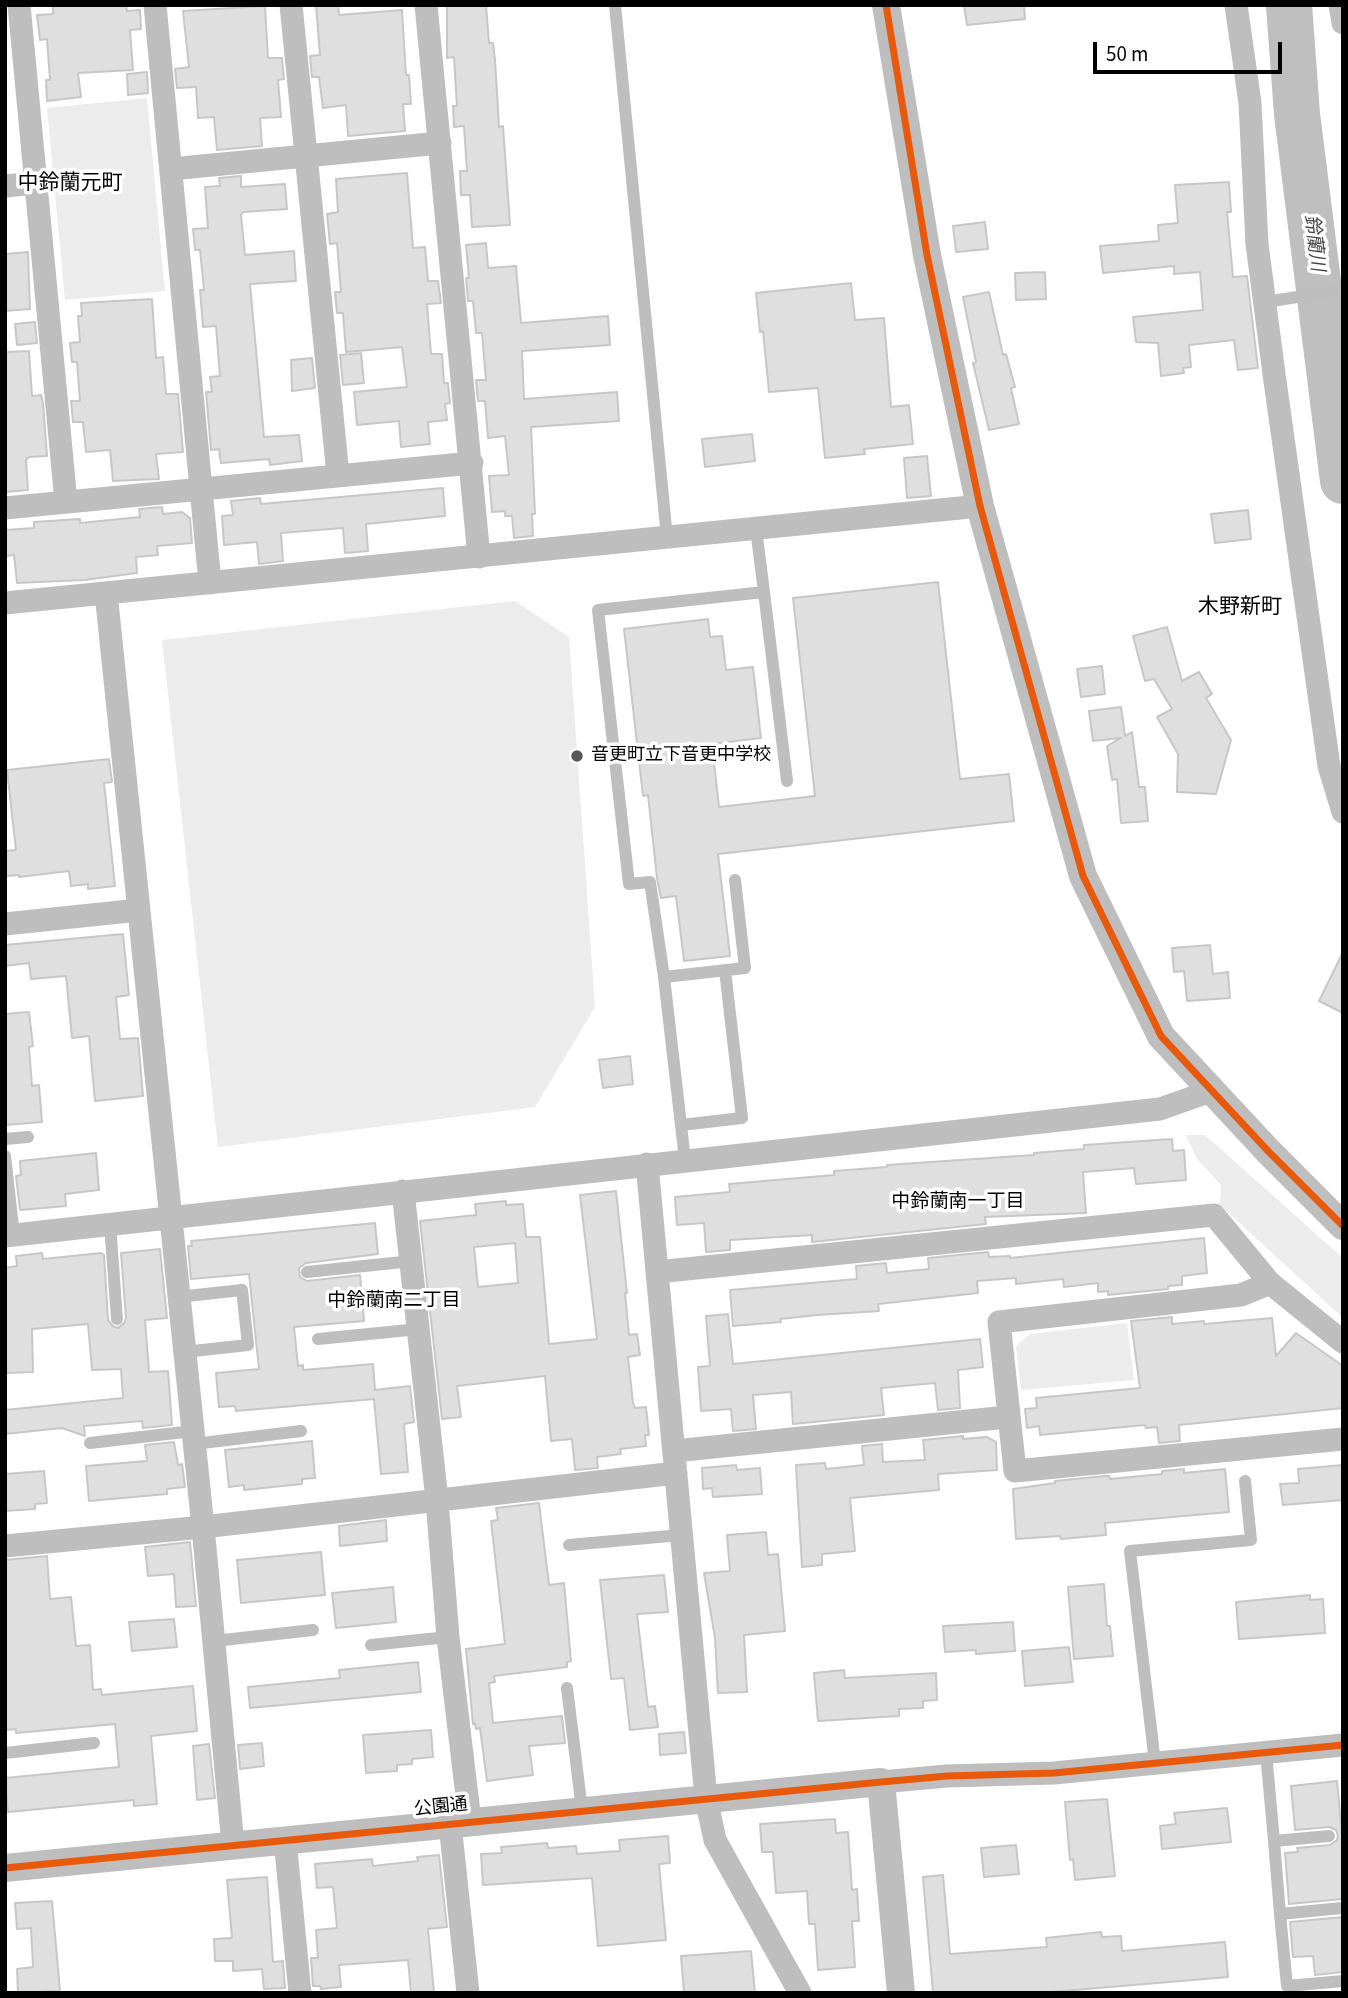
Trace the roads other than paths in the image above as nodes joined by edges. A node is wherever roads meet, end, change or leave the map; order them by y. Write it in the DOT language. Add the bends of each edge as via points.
graph roads {
  1 [pos="19,5"];
  2 [pos="155,5"];
  3 [pos="291,5"];
  4 [pos="426,5"];
  5 [pos="615,5"];
  6 [pos="886,5"];
  7 [pos="1236,5"];
  8 [pos="1340,5"];
  9 [pos="1343,23"];
  10 [pos="440,143"];
  11 [pos="306,157"];
  12 [pos="171,169"];
  13 [pos="36,183"];
  14 [pos="5,186"];
  15 [pos="1343,290"];
  16 [pos="1265,302"];
  17 [pos="472,463"];
  18 [pos="338,475"];
  19 [pos="202,489"];
  20 [pos="66,502"];
  21 [pos="980,506"];
  22 [pos="5,508"];
  23 [pos="757,529"];
  24 [pos="667,538"];
  25 [pos="480,557"];
  26 [pos="210,583"];
  27 [pos="764,592"];
  28 [pos="106,593"];
  29 [pos="5,603"];
  30 [pos="787,781"];
  31 [pos="1343,812"];
  32 [pos="735,880"];
  33 [pos="139,909"];
  34 [pos="5,924"];
  35 [pos="725,970"];
  36 [pos="664,977"];
  37 [pos="1211,1091"];
  38 [pos="681,1125"];
  39 [pos="28,1137"];
  40 [pos="5,1139"];
  41 [pos="5,1156"];
  42 [pos="685,1160"];
  43 [pos="647,1164"];
  44 [pos="403,1191"];
  45 [pos="169,1217"];
  46 [pos="110,1224"];
  47 [pos="1343,1226"];
  48 [pos="10,1235"];
  49 [pos="412,1261"];
  50 [pos="307,1272"];
  51 [pos="657,1272"];
  52 [pos="1270,1283"];
  53 [pos="178,1297"];
  54 [pos="117,1319"];
  55 [pos="419,1329"];
  56 [pos="318,1339"];
  57 [pos="1343,1342"];
  58 [pos="184,1352"];
  59 [pos="1007,1417"];
  60 [pos="301,1431"];
  61 [pos="193,1438"];
  62 [pos="1343,1439"];
  63 [pos="90,1443"];
  64 [pos="675,1462"];
  65 [pos="1245,1482"];
  66 [pos="437,1500"];
  67 [pos="203,1527"];
  68 [pos="681,1535"];
  69 [pos="569,1545"];
  70 [pos="5,1546"];
  71 [pos="313,1630"];
  72 [pos="449,1637"];
  73 [pos="214,1640"];
  74 [pos="371,1645"];
  75 [pos="567,1688"];
  76 [pos="94,1743"];
  77 [pos="1343,1745"];
  78 [pos="5,1753"];
  79 [pos="1266,1753"];
  80 [pos="1155,1763"];
  81 [pos="881,1782"];
  82 [pos="706,1798"];
  83 [pos="582,1811"];
  84 [pos="460,1822"];
  85 [pos="1329,1836"];
  86 [pos="285,1840"];
  87 [pos="1274,1841"];
  88 [pos="233,1845"];
  89 [pos="5,1868"];
  90 [pos="1342,1908"];
  91 [pos="1280,1914"];
  92 [pos="1343,1981"];
  93 [pos="300,1993"];
  94 [pos="468,1993"];
  95 [pos="800,1993"];
  96 [pos="901,1993"];
  1 -- 13 [label="street"];
  2 -- 12 [label="street"];
  3 -- 11 [label="street"];
  4 -- 10 [label="street"];
  5 -- 24 [label="lane"];
  6 -- 21 [label="street" via="927,255"];
  7 -- 16 [label="street" via="1250,103"];
  8 -- 9 [label="street"];
  10 -- 11 [label="street"];
  10 -- 17 [label="street"];
  11 -- 12 [label="street"];
  11 -- 18 [label="street"];
  12 -- 19 [label="street"];
  13 -- 14 [label="street"];
  13 -- 20 [label="street"];
  15 -- 16 [label="lane"];
  16 -- 31 [label="street" via="1329,766"];
  17 -- 18 [label="street"];
  17 -- 25 [label="street"];
  18 -- 19 [label="street"];
  19 -- 20 [label="street"];
  19 -- 26 [label="street"];
  20 -- 22 [label="street"];
  21 -- 23 [label="street"];
  21 -- 37 [label="street" via="1083,876 1161,1036"];
  23 -- 24 [label="street"];
  23 -- 27 [label="lane"];
  24 -- 25 [label="street"];
  25 -- 26 [label="street"];
  26 -- 28 [label="street"];
  27 -- 30 [label="lane"];
  27 -- 36 [label="lane" via="598,610 629,884 650,882"];
  28 -- 29 [label="street"];
  28 -- 33 [label="street"];
  32 -- 35 [label="lane" via="745,968"];
  33 -- 34 [label="street"];
  33 -- 45 [label="street"];
  35 -- 36 [label="lane"];
  35 -- 38 [label="lane" via="742,1118"];
  36 -- 38 [label="lane"];
  37 -- 42 [label="street" via="1160,1110"];
  37 -- 47 [label="street"];
  38 -- 42 [label="lane"];
  39 -- 40 [label="lane"];
  41 -- 48 [label="lane"];
  42 -- 43 [label="street"];
  43 -- 44 [label="street"];
  43 -- 51 [label="street"];
  44 -- 45 [label="street"];
  44 -- 49 [label="street"];
  45 -- 46 [label="street"];
  45 -- 53 [label="street"];
  46 -- 48 [label="street"];
  46 -- 54 [label="lane"];
  49 -- 50 [label="lane"];
  49 -- 55 [label="street"];
  51 -- 52 [label="street" via="1214,1215"];
  51 -- 64 [label="street"];
  52 -- 57 [label="street"];
  52 -- 59 [label="street" via="1241,1295 999,1322"];
  53 -- 58 [label="street"];
  53 -- 58 [label="lane" via="242,1290 248,1345"];
  55 -- 56 [label="lane"];
  55 -- 66 [label="street"];
  58 -- 61 [label="street"];
  59 -- 62 [label="street" via="1014,1471"];
  59 -- 64 [label="street"];
  60 -- 61 [label="lane"];
  61 -- 63 [label="lane"];
  61 -- 67 [label="street"];
  64 -- 66 [label="street"];
  64 -- 68 [label="street"];
  65 -- 80 [label="lane" via="1251,1540 1130,1551"];
  66 -- 67 [label="street"];
  66 -- 72 [label="street"];
  67 -- 70 [label="street"];
  67 -- 73 [label="street"];
  68 -- 69 [label="lane"];
  68 -- 82 [label="street"];
  71 -- 73 [label="lane"];
  72 -- 74 [label="lane"];
  72 -- 84 [label="street"];
  73 -- 88 [label="street"];
  75 -- 83 [label="lane"];
  76 -- 78 [label="lane"];
  77 -- 79 [label="street"];
  79 -- 80 [label="street"];
  79 -- 87 [label="lane"];
  80 -- 81 [label="street"];
  81 -- 82 [label="street, 公園通"];
  81 -- 96 [label="street"];
  82 -- 83 [label="street, 公園通"];
  82 -- 95 [label="street" via="715,1840"];
  83 -- 84 [label="street, 公園通"];
  84 -- 86 [label="street, 公園通"];
  84 -- 94 [label="street"];
  85 -- 87 [label="lane"];
  86 -- 88 [label="street, 公園通"];
  86 -- 93 [label="street"];
  87 -- 91 [label="lane"];
  88 -- 89 [label="street, 公園通"];
  90 -- 91 [label="lane"];
  91 -- 92 [label="lane" via="1287,1986"];
}
